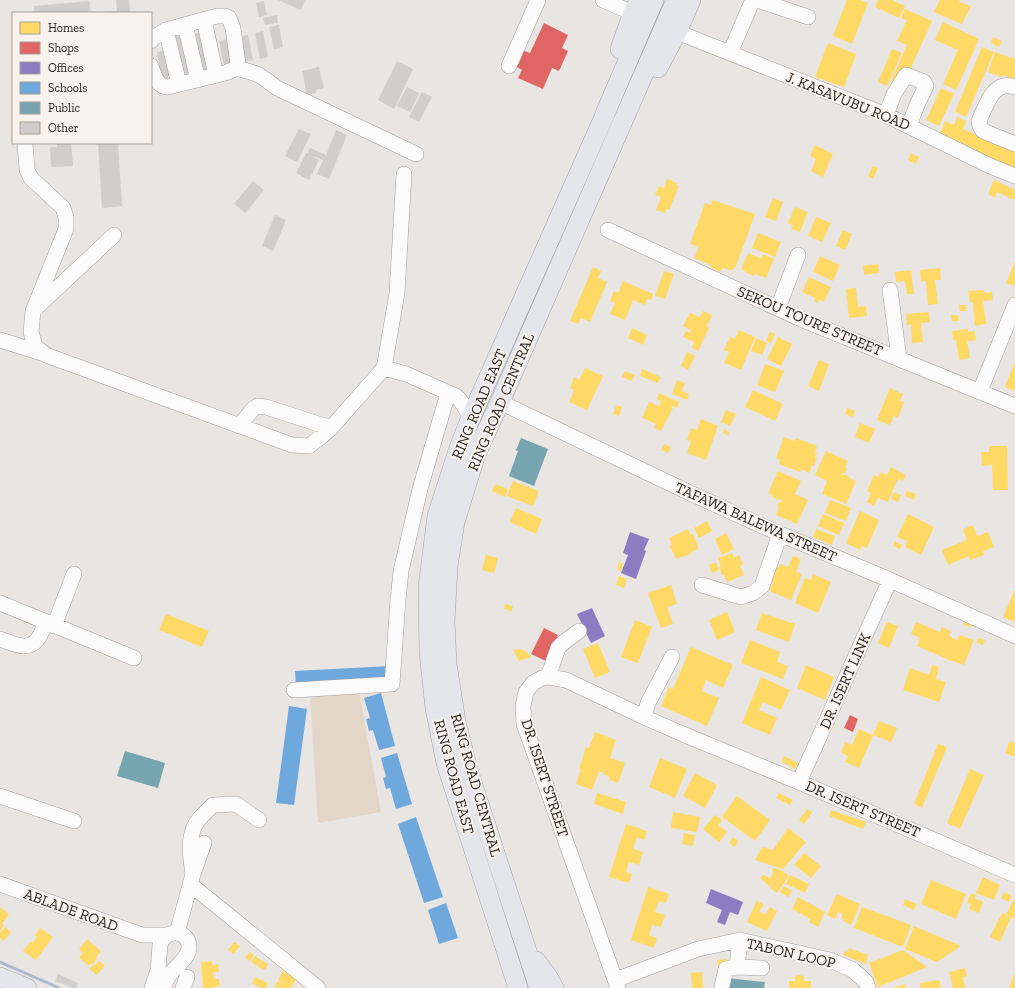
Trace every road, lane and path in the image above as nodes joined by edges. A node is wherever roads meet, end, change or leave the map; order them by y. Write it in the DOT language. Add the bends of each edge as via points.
graph roads {
  1 [pos="538,0"];
  2 [pos="603,0"];
  3 [pos="654,0"];
  4 [pos="676,0"];
  5 [pos="691,0"];
  6 [pos="636,6"];
  7 [pos="808,17"];
  8 [pos="204,20"];
  9 [pos="185,25"];
  10 [pos="166,30"];
  11 [pos="677,32"];
  12 [pos="152,40"];
  13 [pos="730,53"];
  14 [pos="510,66"];
  15 [pos="152,68"];
  16 [pos="237,68"];
  17 [pos="216,75"];
  18 [pos="198,80"];
  19 [pos="179,84"];
  20 [pos="1015,87"];
  21 [pos="886,115"];
  22 [pos="603,119"];
  23 [pos="909,126"];
  24 [pos="619,130"];
  25 [pos="25,144"];
  26 [pos="1015,144"];
  27 [pos="416,154"];
  28 [pos="404,174"];
  29 [pos="1015,176"];
  30 [pos="608,230"];
  31 [pos="114,235"];
  32 [pos="798,255"];
  33 [pos="890,290"];
  34 [pos="1015,305"];
  35 [pos="778,308"];
  36 [pos="33,311"];
  37 [pos="518,312"];
  38 [pos="535,319"];
  39 [pos="0,340"];
  40 [pos="46,355"];
  41 [pos="899,358"];
  42 [pos="384,368"];
  43 [pos="486,385"];
  44 [pos="980,391"];
  45 [pos="452,394"];
  46 [pos="500,402"];
  47 [pos="1015,406"];
  48 [pos="471,417"];
  49 [pos="239,426"];
  50 [pos="331,428"];
  51 [pos="780,534"];
  52 [pos="74,574"];
  53 [pos="890,580"];
  54 [pos="702,585"];
  55 [pos="0,603"];
  56 [pos="50,624"];
  57 [pos="579,631"];
  58 [pos="1015,636"];
  59 [pos="0,639"];
  60 [pos="672,657"];
  61 [pos="134,658"];
  62 [pos="548,677"];
  63 [pos="294,690"];
  64 [pos="644,717"];
  65 [pos="799,782"];
  66 [pos="0,796"];
  67 [pos="259,820"];
  68 [pos="74,821"];
  69 [pos="204,843"];
  70 [pos="1015,875"];
  71 [pos="191,879"];
  72 [pos="0,884"];
  73 [pos="171,934"];
  74 [pos="142,936"];
  75 [pos="740,940"];
  76 [pos="525,946"];
  77 [pos="159,953"];
  78 [pos="509,960"];
  79 [pos="737,967"];
  80 [pos="762,968"];
  81 [pos="0,977"];
  82 [pos="616,984"];
  83 [pos="722,986"];
  84 [pos="27,988"];
  85 [pos="152,988"];
  86 [pos="164,988"];
  87 [pos="318,988"];
  88 [pos="508,988"];
  89 [pos="518,988"];
  90 [pos="539,988"];
  91 [pos="554,988"];
  92 [pos="868,988"];
  1 -- 14 [label="street"];
  2 -- 6 [label="street"];
  3 -- 22 [label="main road"];
  4 -- 24 [label="main road, RING ROAD CENTRAL"];
  5 -- 11 [label="main road, RING ROAD CENTRAL"];
  6 -- 22 [label="main road" via="619,52"];
  7 -- 13 [label="street" via="760,0 755,1"];
  8 -- 9 [label="street"];
  8 -- 16 [label="street" via="217,16 229,18 233,28"];
  8 -- 17 [label="street"];
  9 -- 10 [label="street"];
  9 -- 18 [label="street"];
  10 -- 12 [label="street"];
  10 -- 19 [label="street"];
  11 -- 13 [label="street, J. KASAVUBU ROAD"];
  11 -- 24 [label="main road, RING ROAD CENTRAL"];
  13 -- 21 [label="street, J. KASAVUBU ROAD"];
  15 -- 19 [label="street" via="158,83 163,87"];
  16 -- 17 [label="street"];
  16 -- 27 [label="street" via="257,74 277,88"];
  17 -- 18 [label="street"];
  18 -- 19 [label="street"];
  20 -- 26 [label="street" via="1010,85 998,88 992,93 979,122 983,131"];
  21 -- 23 [label="street, J. KASAVUBU ROAD"];
  21 -- 23 [label="street" via="894,94 906,75 924,82 926,86"];
  22 -- 37 [label="main road, RING ROAD EAST"];
  23 -- 29 [label="street, J. KASAVUBU ROAD"];
  24 -- 38 [label="main road, RING ROAD CENTRAL"];
  25 -- 36 [label="street" via="27,170 31,178 63,208 66,217 66,229"];
  28 -- 42 [label="street" via="397,293"];
  30 -- 35 [label="street, SEKOU TOURE STREET"];
  31 -- 36 [label="street"];
  32 -- 35 [label="street"];
  33 -- 41 [label="street"];
  34 -- 44 [label="street"];
  35 -- 41 [label="street, SEKOU TOURE STREET"];
  36 -- 40 [label="street" via="31,332 35,346"];
  37 -- 38 [label="main road"];
  37 -- 43 [label="main road, RING ROAD EAST"];
  38 -- 46 [label="main road, RING ROAD CENTRAL"];
  39 -- 40 [label="street"];
  40 -- 49 [label="street"];
  41 -- 44 [label="street, SEKOU TOURE STREET"];
  42 -- 45 [label="street" via="406,374"];
  42 -- 50 [label="street"];
  43 -- 45 [label="street" via="469,392"];
  43 -- 48 [label="main road, RING ROAD EAST"];
  44 -- 47 [label="street, SEKOU TOURE STREET"];
  45 -- 48 [label="street" via="460,400"];
  45 -- 63 [label="street" via="420,489 401,571 392,684"];
  46 -- 51 [label="street, TAFAWA BALEWA STREET"];
  46 -- 76 [label="main road, RING ROAD CENTRAL" via="476,454 455,522 448,566 445,622 447,664 456,722 468,770"];
  48 -- 78 [label="main road, RING ROAD EAST" via="437,516 428,587 428,652 435,708 446,763"];
  49 -- 50 [label="street" via="292,446 309,446"];
  49 -- 50 [label="street" via="258,406"];
  51 -- 53 [label="street, TAFAWA BALEWA STREET"];
  51 -- 54 [label="street" via="762,586 753,593 741,597"];
  52 -- 56 [label="street"];
  53 -- 58 [label="street, TAFAWA BALEWA STREET"];
  53 -- 65 [label="street, DR. ISERT LINK"];
  55 -- 56 [label="street"];
  56 -- 59 [label="street" via="36,641 27,646"];
  56 -- 61 [label="street"];
  57 -- 62 [label="street" via="558,648"];
  60 -- 64 [label="street" via="648,703"];
  62 -- 64 [label="street, DR. ISERT STREET" via="566,680"];
  62 -- 82 [label="street, DR. ISERT STREET" via="533,683 526,692 523,706 524,724"];
  64 -- 65 [label="street, DR. ISERT STREET"];
  65 -- 70 [label="street, DR. ISERT STREET"];
  66 -- 68 [label="street"];
  67 -- 71 [label="street" via="236,804 213,805 193,829 190,847"];
  69 -- 71 [label="street"];
  71 -- 73 [label="street"];
  71 -- 87 [label="street"];
  72 -- 74 [label="street, ABLADE ROAD"];
  73 -- 74 [label="street, ABLADE ROAD"];
  73 -- 77 [label="street" via="161,941"];
  73 -- 86 [label="street" via="184,936 189,946 185,957 169,975"];
  74 -- 77 [label="street, ABLADE ROAD"];
  75 -- 79 [label="street"];
  75 -- 82 [label="street, TABON LOOP" via="698,949"];
  75 -- 92 [label="street, TABON LOOP" via="830,960 853,970 866,982"];
  76 -- 90 [label="main road, RING ROAD CENTRAL"];
  76 -- 91 [label="main road"];
  77 -- 85 [label="street" via="158,970"];
  78 -- 88 [label="main road"];
  78 -- 89 [label="main road"];
  79 -- 80 [label="street"];
  79 -- 83 [label="street" via="726,969"];
  81 -- 84 [label="main road"];
}
